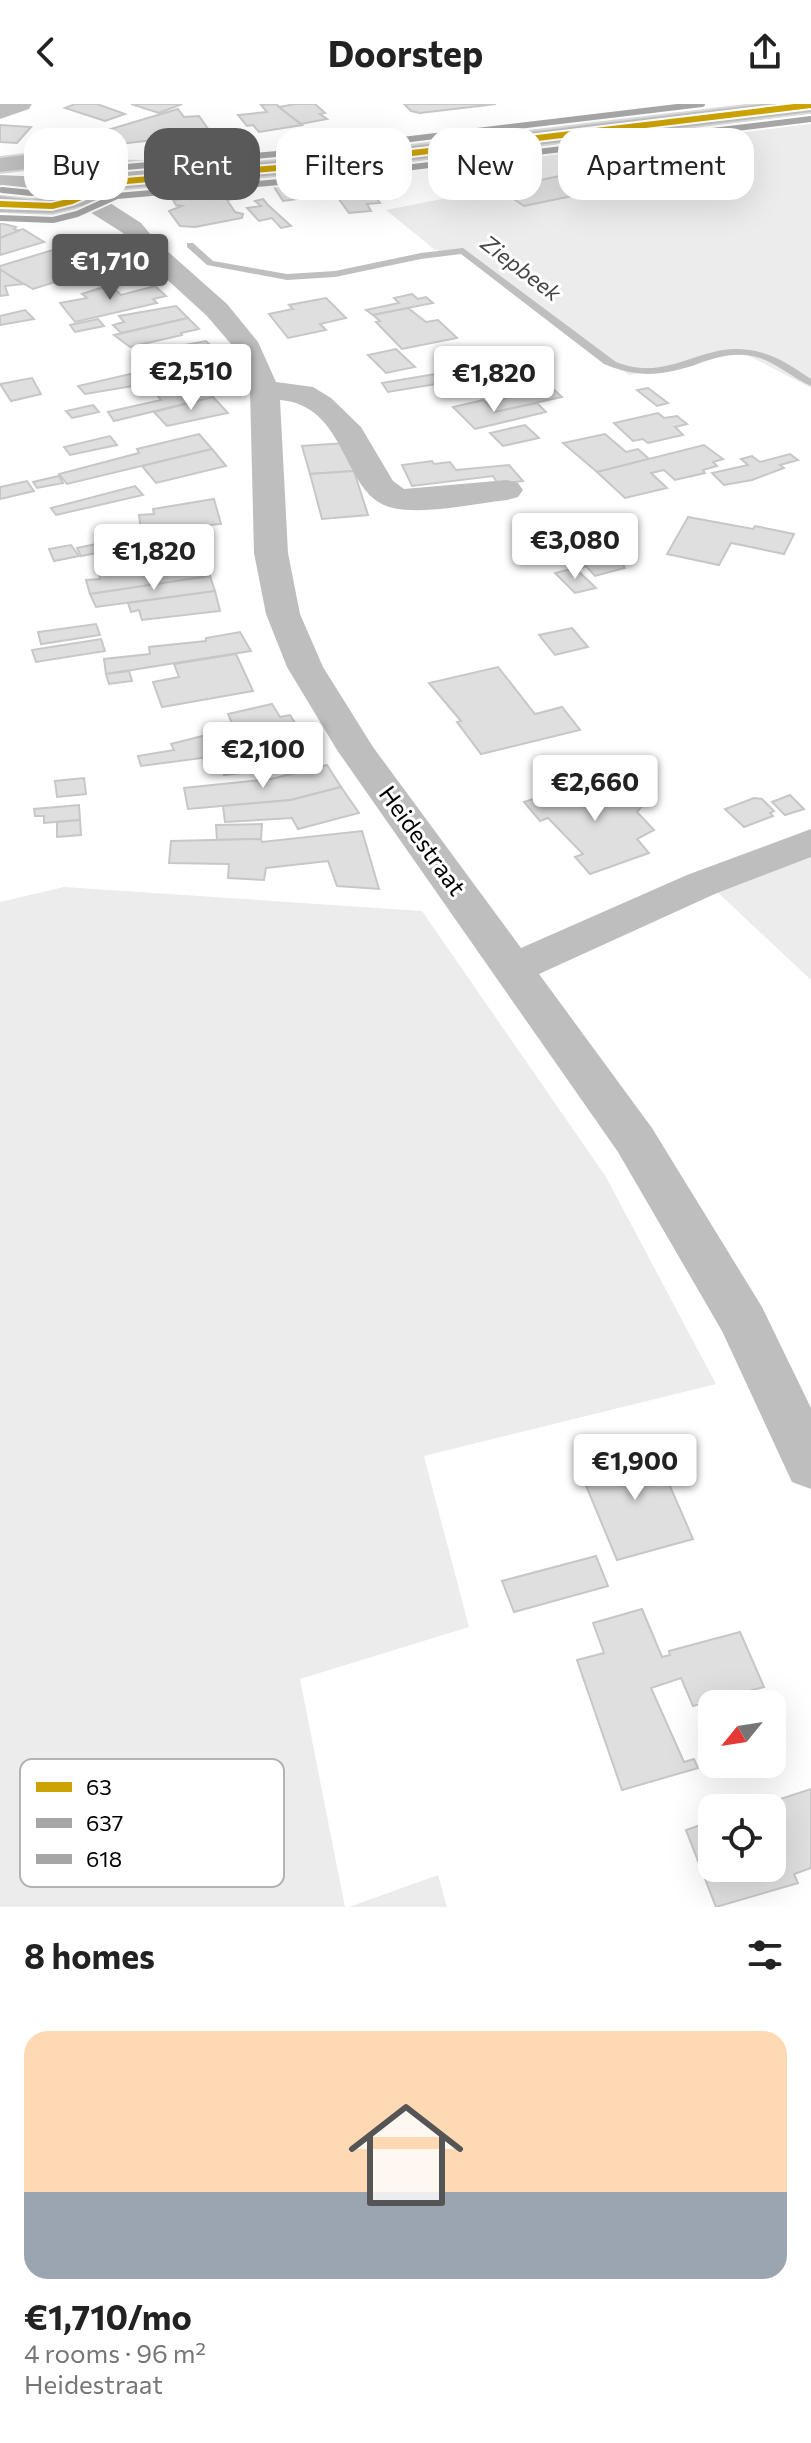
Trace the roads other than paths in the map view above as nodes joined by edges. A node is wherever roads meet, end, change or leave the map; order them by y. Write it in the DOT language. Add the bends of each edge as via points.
graph roads {
  1 [pos="21,104"];
  2 [pos="680,104"];
  3 [pos="811,105"];
  4 [pos="0,112"];
  5 [pos="707,112"];
  6 [pos="0,169"];
  7 [pos="128,171"];
  8 [pos="24,173"];
  9 [pos="128,180"];
  10 [pos="56,200"];
  11 [pos="106,200"];
  12 [pos="0,204"];
  13 [pos="44,206"];
  14 [pos="147,247"];
  15 [pos="265,390"];
  16 [pos="507,490"];
  17 [pos="811,842"];
  18 [pos="515,968"];
  19 [pos="811,1465"];
  1 -- 4 [label="street"];
  2 -- 7 [label="street"];
  3 -- 5 [label="street"];
  5 -- 9 [label="street" via="312,165"];
  6 -- 8 [label="street"];
  10 -- 13 [label="street"];
  11 -- 14 [label="street, Heidestraat"];
  12 -- 13 [label="street"];
  13 -- 14 [label="street, Heidestraat"];
  14 -- 15 [label="street, Heidestraat" via="244,342"];
  15 -- 16 [label="street" via="303,393 320,404 350,433 380,487 395,498"];
  15 -- 18 [label="street, Heidestraat" via="271,553 283,614 305,667 356,750"];
  17 -- 18 [label="street" via="702,884"];
  18 -- 19 [label="street, Heidestraat" via="635,1140 744,1322"];
}
